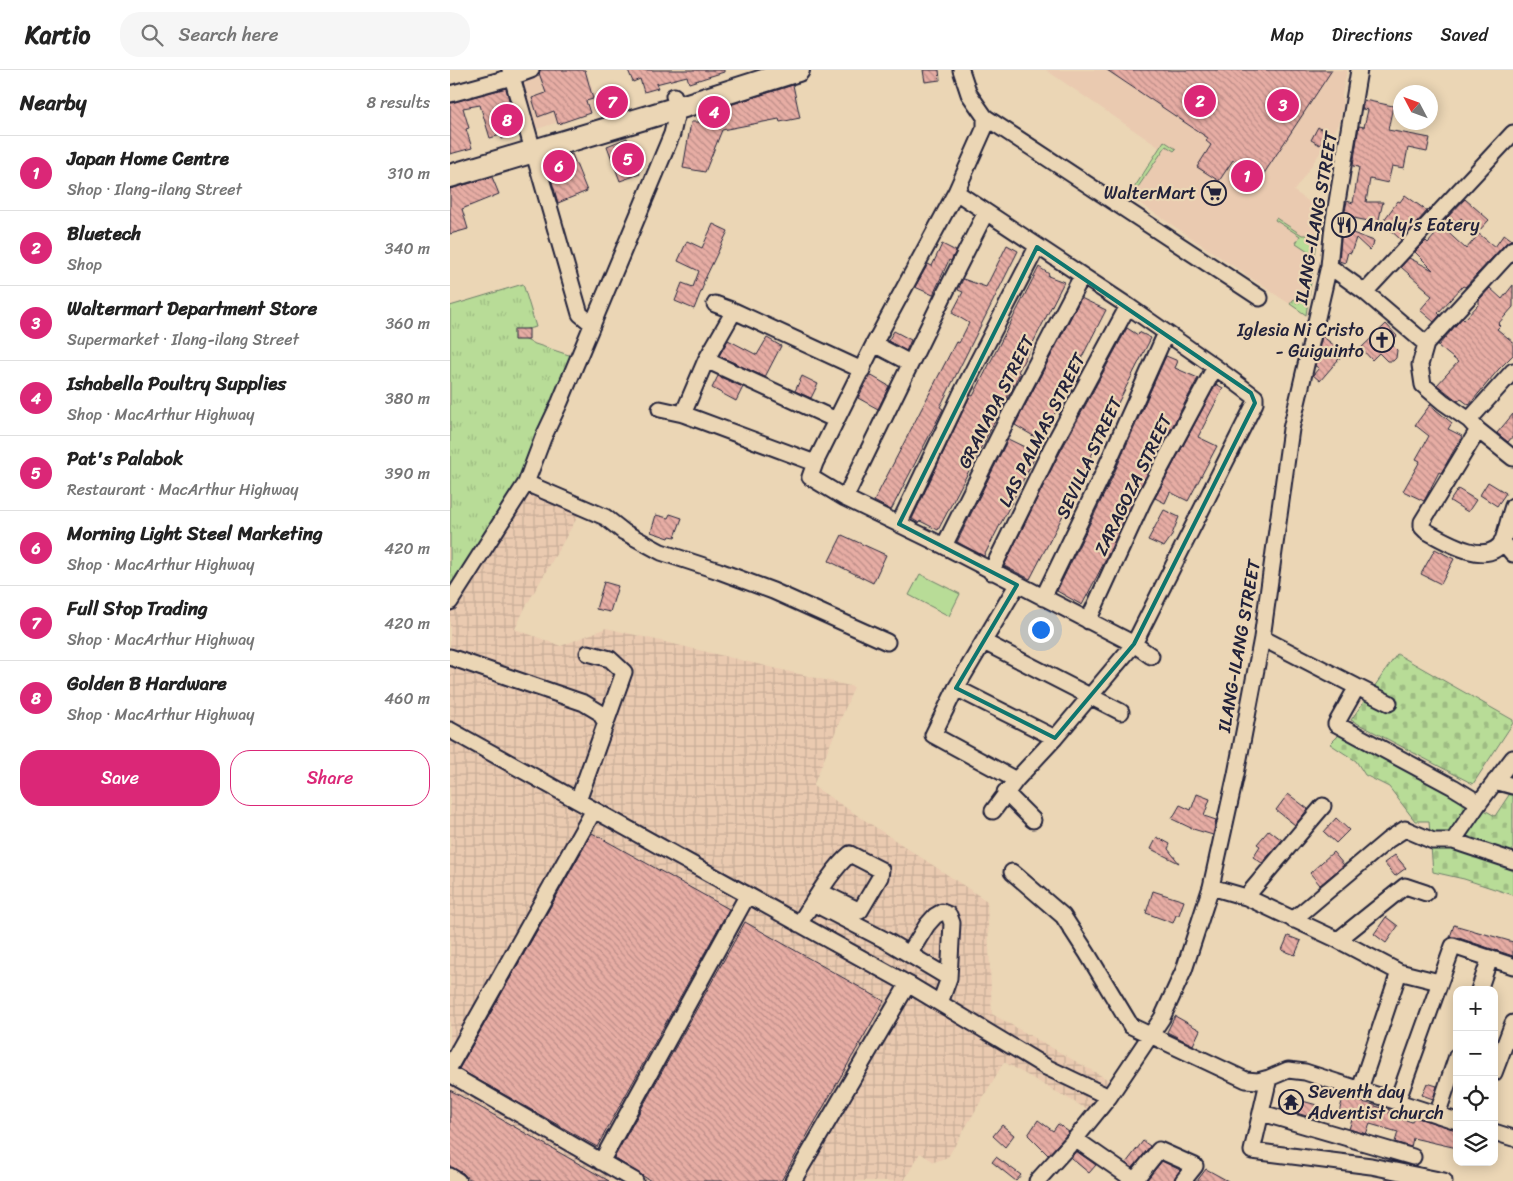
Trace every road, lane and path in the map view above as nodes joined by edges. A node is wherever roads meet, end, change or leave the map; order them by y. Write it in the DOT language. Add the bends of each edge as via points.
graph roads {
  1 [pos="531,70"];
  2 [pos="764,70"];
  3 [pos="798,70"];
  4 [pos="961,70"];
  5 [pos="1359,70"];
  6 [pos="511,74"];
  7 [pos="450,94"];
  8 [pos="676,102"];
  9 [pos="984,117"];
  10 [pos="1513,133"];
  11 [pos="532,145"];
  12 [pos="450,164"];
  13 [pos="450,176"];
  14 [pos="956,192"];
  15 [pos="986,212"];
  16 [pos="1038,247"];
  17 [pos="1513,249"];
  18 [pos="1329,266"];
  19 [pos="1082,276"];
  20 [pos="1365,292"];
  21 [pos="1260,298"];
  22 [pos="715,304"];
  23 [pos="1128,306"];
  24 [pos="734,311"];
  25 [pos="592,324"];
  26 [pos="1166,333"];
  27 [pos="874,344"];
  28 [pos="1426,344"];
  29 [pos="706,360"];
  30 [pos="910,363"];
  31 [pos="1214,367"];
  32 [pos="862,370"];
  33 [pos="1513,371"];
  34 [pos="660,409"];
  35 [pos="683,414"];
  36 [pos="836,420"];
  37 [pos="1474,425"];
  38 [pos="1513,458"];
  39 [pos="815,463"];
  40 [pos="526,483"];
  41 [pos="845,498"];
  42 [pos="1513,506"];
  43 [pos="899,524"];
  44 [pos="1502,541"];
  45 [pos="944,546"];
  46 [pos="1513,554"];
  47 [pos="991,572"];
  48 [pos="1017,586"];
  49 [pos="1043,598"];
  50 [pos="450,602"];
  51 [pos="1088,621"];
  52 [pos="1262,638"];
  53 [pos="887,642"];
  54 [pos="984,642"];
  55 [pos="1134,644"];
  56 [pos="588,653"];
  57 [pos="1151,656"];
  58 [pos="450,658"];
  59 [pos="1357,687"];
  60 [pos="956,688"];
  61 [pos="1090,696"];
  62 [pos="1389,703"];
  63 [pos="1121,712"];
  64 [pos="606,723"];
  65 [pos="450,730"];
  66 [pos="1055,738"];
  67 [pos="1513,758"];
  68 [pos="1016,780"];
  69 [pos="1495,781"];
  70 [pos="1513,786"];
  71 [pos="1005,792"];
  72 [pos="578,801"];
  73 [pos="1479,803"];
  74 [pos="1323,806"];
  75 [pos="594,810"];
  76 [pos="994,811"];
  77 [pos="1033,820"];
  78 [pos="1454,842"];
  79 [pos="1513,861"];
  80 [pos="1012,872"];
  81 [pos="1211,887"];
  82 [pos="1426,893"];
  83 [pos="747,896"];
  84 [pos="1246,896"];
  85 [pos="817,897"];
  86 [pos="860,911"];
  87 [pos="1293,920"];
  88 [pos="799,924"];
  89 [pos="1338,940"];
  90 [pos="888,941"];
  91 [pos="909,954"];
  92 [pos="1490,958"];
  93 [pos="1513,966"];
  94 [pos="1399,972"];
  95 [pos="949,978"];
  96 [pos="1439,982"];
  97 [pos="908,984"];
  98 [pos="1480,986"];
  99 [pos="940,1003"];
  100 [pos="1513,1023"];
  101 [pos="1151,1034"];
  102 [pos="1498,1063"];
  103 [pos="450,1066"];
  104 [pos="1453,1068"];
  105 [pos="450,1074"];
  106 [pos="1269,1078"];
  107 [pos="1360,1089"];
  108 [pos="1109,1097"];
  109 [pos="1397,1102"];
  110 [pos="1262,1113"];
  111 [pos="1437,1115"];
  112 [pos="1453,1120"];
  113 [pos="1498,1133"];
  114 [pos="1513,1138"];
  115 [pos="1075,1140"];
  116 [pos="1413,1157"];
  117 [pos="601,1162"];
  118 [pos="450,1176"];
  119 [pos="458,1181"];
  120 [pos="636,1181"];
  121 [pos="793,1181"];
  122 [pos="1037,1181"];
  123 [pos="1134,1181"];
  124 [pos="1183,1181"];
  125 [pos="1444,1181"];
  1 -- 6 [label="street"];
  2 -- 8 [label="highway"];
  3 -- 8 [label="highway"];
  4 -- 9 [label="street" via="969,94"];
  5 -- 18 [label="street, ILANG-ILANG STREET"];
  6 -- 7 [label="street"];
  6 -- 11 [label="street"];
  8 -- 11 [label="highway"];
  8 -- 25 [label="street" via="672,134"];
  9 -- 14 [label="street" via="985,127"];
  9 -- 21 [label="street"];
  10 -- 20 [label="street"];
  11 -- 12 [label="highway"];
  11 -- 13 [label="highway"];
  11 -- 25 [label="street" via="580,314"];
  14 -- 15 [label="street"];
  14 -- 27 [label="street"];
  15 -- 16 [label="street"];
  15 -- 30 [label="street"];
  16 -- 19 [label="street"];
  16 -- 43 [label="street" via="962,392"];
  17 -- 28 [label="street"];
  18 -- 20 [label="street"];
  18 -- 52 [label="street, ILANG-ILANG STREET" via="1291,429"];
  19 -- 23 [label="street"];
  19 -- 45 [label="street, GRANADA STREET"];
  20 -- 28 [label="street"];
  22 -- 24 [label="street"];
  23 -- 26 [label="street"];
  23 -- 47 [label="street, LAS PALMAS STREET" via="1052,447"];
  24 -- 29 [label="street"];
  24 -- 32 [label="street"];
  25 -- 40 [label="street"];
  26 -- 31 [label="street"];
  26 -- 49 [label="street, SEVILLA STREET"];
  27 -- 30 [label="street"];
  27 -- 32 [label="street"];
  28 -- 37 [label="street" via="1420,366 1423,385"];
  29 -- 35 [label="street"];
  29 -- 36 [label="street"];
  30 -- 41 [label="street"];
  31 -- 51 [label="street, ZARAGOZA STREET" via="1143,501"];
  31 -- 55 [label="street" via="1251,393 1255,403"];
  32 -- 36 [label="street"];
  33 -- 37 [label="street"];
  34 -- 35 [label="street"];
  35 -- 39 [label="street"];
  36 -- 39 [label="street"];
  37 -- 38 [label="street"];
  37 -- 44 [label="street" via="1422,527 1460,549 1478,553 1491,552"];
  39 -- 41 [label="street" via="810,477"];
  40 -- 50 [label="street"];
  40 -- 53 [label="street" via="605,517 624,532 661,552 773,591"];
  41 -- 43 [label="street"];
  42 -- 44 [label="street"];
  43 -- 45 [label="street"];
  44 -- 46 [label="street"];
  45 -- 47 [label="street"];
  47 -- 48 [label="street"];
  48 -- 49 [label="street"];
  48 -- 54 [label="street"];
  49 -- 51 [label="street"];
  51 -- 55 [label="street"];
  52 -- 59 [label="street"];
  52 -- 81 [label="street, ILANG-ILANG STREET"];
  54 -- 60 [label="street"];
  54 -- 61 [label="street"];
  55 -- 57 [label="street"];
  55 -- 61 [label="street"];
  56 -- 64 [label="street" via="610,659 624,672"];
  58 -- 64 [label="street" via="584,703 599,712"];
  59 -- 62 [label="street"];
  59 -- 73 [label="street" via="1336,724"];
  60 -- 66 [label="street"];
  60 -- 68 [label="street" via="932,735"];
  61 -- 63 [label="street"];
  61 -- 66 [label="street"];
  64 -- 72 [label="street"];
  65 -- 72 [label="street"];
  66 -- 68 [label="street"];
  67 -- 69 [label="street"];
  68 -- 71 [label="street"];
  69 -- 70 [label="street"];
  69 -- 73 [label="street"];
  71 -- 76 [label="street"];
  71 -- 77 [label="street"];
  72 -- 75 [label="street"];
  73 -- 78 [label="street"];
  74 -- 84 [label="street"];
  75 -- 83 [label="street"];
  75 -- 103 [label="street"];
  78 -- 79 [label="street"];
  78 -- 87 [label="street" via="1433,842 1405,829"];
  80 -- 101 [label="street" via="1063,916 1132,1026"];
  81 -- 84 [label="street"];
  81 -- 101 [label="street, ILANG-ILANG STREET" via="1184,970"];
  82 -- 89 [label="street" via="1405,886"];
  83 -- 88 [label="street"];
  83 -- 117 [label="street"];
  84 -- 87 [label="street"];
  85 -- 86 [label="street"];
  85 -- 86 [label="street" via="850,854 881,870"];
  85 -- 88 [label="street"];
  85 -- 90 [label="street"];
  86 -- 90 [label="street"];
  87 -- 89 [label="street"];
  88 -- 97 [label="street"];
  89 -- 94 [label="street"];
  90 -- 91 [label="street"];
  91 -- 95 [label="street"];
  91 -- 95 [label="street" via="935,916 942,912 949,916 952,922"];
  92 -- 93 [label="street"];
  92 -- 96 [label="street" via="1453,946"];
  92 -- 98 [label="street"];
  94 -- 96 [label="street"];
  94 -- 107 [label="street"];
  95 -- 99 [label="street"];
  96 -- 109 [label="street"];
  97 -- 99 [label="street"];
  97 -- 121 [label="street"];
  99 -- 108 [label="street" via="1046,1067"];
  100 -- 102 [label="street"];
  101 -- 106 [label="street" via="1246,1080"];
  101 -- 108 [label="street, ILANG-ILANG STREET"];
  104 -- 111 [label="street"];
  105 -- 117 [label="street"];
  106 -- 107 [label="street" via="1288,1070 1305,1072"];
  106 -- 110 [label="street"];
  107 -- 109 [label="street"];
  108 -- 115 [label="street, ILANG-ILANG STREET"];
  109 -- 111 [label="street"];
  110 -- 116 [label="street"];
  110 -- 125 [label="street" via="1252,1151 1371,1166"];
  111 -- 112 [label="street"];
  113 -- 114 [label="street"];
  115 -- 122 [label="street, ILANG-ILANG STREET"];
  115 -- 123 [label="street"];
  117 -- 120 [label="street"];
  118 -- 119 [label="street"];
  123 -- 124 [label="street" via="1159,1150 1195,1166"];
}
